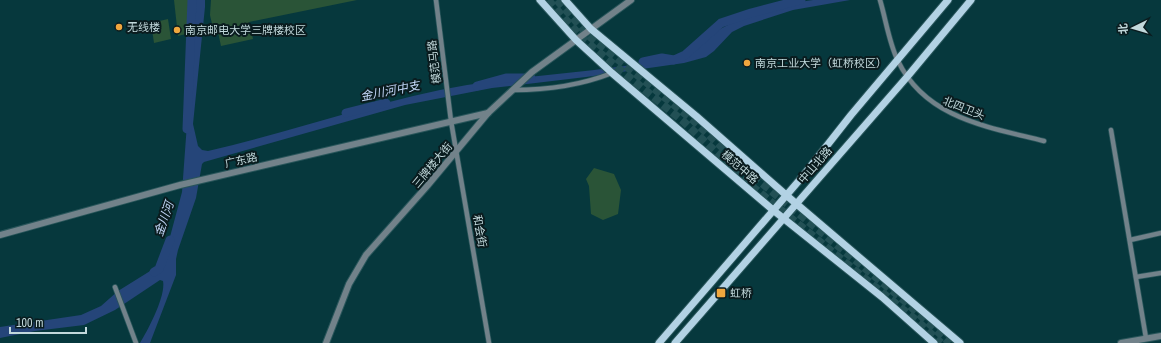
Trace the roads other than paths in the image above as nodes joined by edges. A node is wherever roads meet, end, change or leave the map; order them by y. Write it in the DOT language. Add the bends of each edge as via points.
graph roads {
  1 [pos="436,0"];
  2 [pos="540,0"];
  3 [pos="565,0"];
  4 [pos="631,0"];
  5 [pos="948,0"];
  6 [pos="971,0"];
  7 [pos="881,2"];
  8 [pos="591,29"];
  9 [pos="576,40"];
  10 [pos="898,60"];
  11 [pos="612,73"];
  12 [pos="907,77"];
  13 [pos="512,90"];
  14 [pos="488,113"];
  15 [pos="451,121"];
  16 [pos="1111,130"];
  17 [pos="1044,142"];
  18 [pos="457,151"];
  19 [pos="786,195"];
  20 [pos="796,204"];
  21 [pos="773,210"];
  22 [pos="783,218"];
  23 [pos="1161,233"];
  24 [pos="0,236"];
  25 [pos="1130,240"];
  26 [pos="1161,273"];
  27 [pos="1136,277"];
  28 [pos="115,287"];
  29 [pos="1161,336"];
  30 [pos="1146,338"];
  31 [pos="135,342"];
  32 [pos="326,343"];
  33 [pos="490,343"];
  34 [pos="659,343"];
  35 [pos="675,343"];
  36 [pos="934,343"];
  37 [pos="960,343"];
  38 [pos="1121,343"];
  1 -- 15 [label="street, 模范马路"];
  2 -- 9 [label="main road, 模范中路"];
  3 -- 8 [label="main road, 模范中路"];
  4 -- 8 [label="street, 三牌楼大街"];
  5 -- 10 [label="main road, 中山北路"];
  6 -- 12 [label="main road, 中山北路"];
  7 -- 10 [label="street, 北四卫头"];
  8 -- 9 [label="street, 三牌楼大街"];
  8 -- 19 [label="main road, 模范中路"];
  9 -- 11 [label="main road, 模范中路"];
  9 -- 13 [label="street, 三牌楼大街"];
  10 -- 12 [label="street, 北四卫头"];
  10 -- 19 [label="main road, 中山北路"];
  11 -- 13 [label="street" via="564,87"];
  11 -- 21 [label="main road, 模范中路"];
  12 -- 17 [label="street, 北四卫头" via="933,105 969,122"];
  12 -- 20 [label="main road, 中山北路"];
  13 -- 14 [label="street, 三牌楼大街"];
  14 -- 15 [label="street, 广东路"];
  14 -- 18 [label="street, 三牌楼大街"];
  15 -- 18 [label="street, 和会街"];
  15 -- 24 [label="street, 广东路" via="180,184"];
  16 -- 25 [label="street"];
  18 -- 32 [label="street, 三牌楼大街" via="366,255 349,284"];
  18 -- 33 [label="street, 和会街"];
  19 -- 20 [label="main road, 模范中路"];
  19 -- 21 [label="main road, 中山北路"];
  20 -- 22 [label="main road, 中山北路"];
  20 -- 37 [label="main road, 模范中路"];
  21 -- 22 [label="main road, 模范中路"];
  21 -- 34 [label="main road, 中山北路"];
  22 -- 35 [label="main road, 中山北路"];
  22 -- 36 [label="main road, 模范中路" via="882,297"];
  23 -- 25 [label="street"];
  25 -- 27 [label="street"];
  26 -- 27 [label="street"];
  27 -- 30 [label="street"];
  28 -- 31 [label="street"];
  29 -- 30 [label="street"];
  30 -- 38 [label="street"];
}
